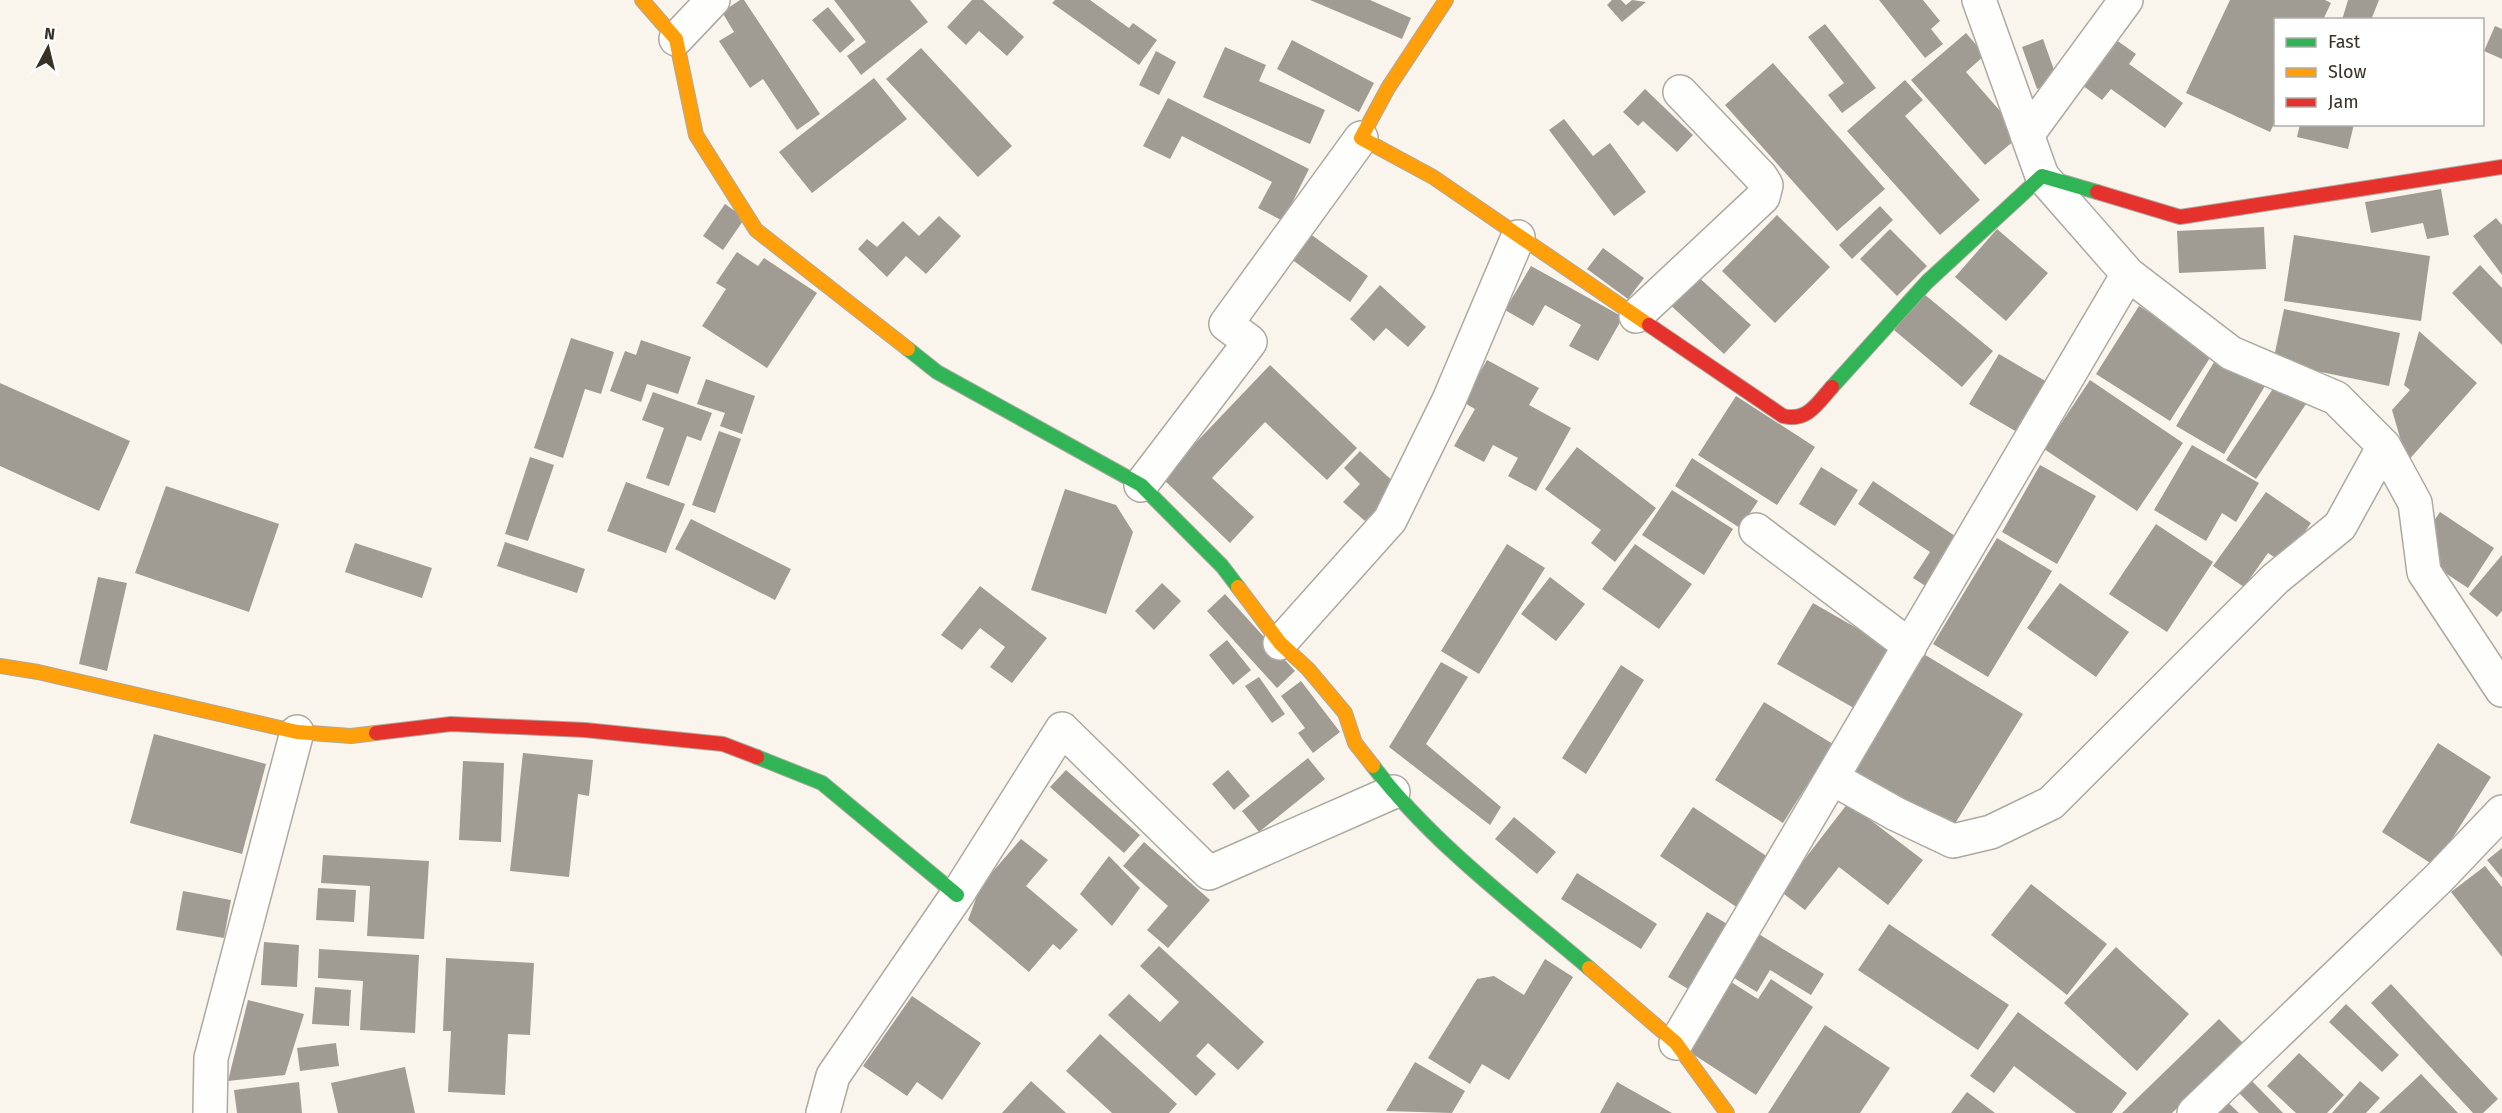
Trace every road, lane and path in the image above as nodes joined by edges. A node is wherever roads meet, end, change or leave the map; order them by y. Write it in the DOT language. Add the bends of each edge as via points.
graph roads {
  1 [pos="642,0"];
  2 [pos="713,0"];
  3 [pos="1446,0"];
  4 [pos="1979,0"];
  5 [pos="2126,0"];
  6 [pos="676,39"];
  7 [pos="1680,92"];
  8 [pos="2027,135"];
  9 [pos="1361,138"];
  10 [pos="2502,167"];
  11 [pos="2042,176"];
  12 [pos="1518,237"];
  13 [pos="2128,274"];
  14 [pos="1636,316"];
  15 [pos="2384,446"];
  16 [pos="1142,485"];
  17 [pos="1756,530"];
  18 [pos="1280,643"];
  19 [pos="1910,646"];
  20 [pos="0,666"];
  21 [pos="2502,690"];
  22 [pos="297,732"];
  23 [pos="1832,778"];
  24 [pos="1393,792"];
  25 [pos="2502,812"];
  26 [pos="957,895"];
  27 [pos="1676,1043"];
  28 [pos="210,1113"];
  29 [pos="822,1113"];
  30 [pos="1727,1113"];
  31 [pos="2194,1113"];
  1 -- 6 [label="street"];
  2 -- 6 [label="street"];
  3 -- 9 [label="street" via="1388,88"];
  4 -- 8 [label="street"];
  5 -- 8 [label="street"];
  6 -- 16 [label="street" via="696,135 756,230 937,372"];
  7 -- 14 [label="street" via="1766,185 1763,196"];
  8 -- 11 [label="street"];
  9 -- 12 [label="street" via="1433,177"];
  9 -- 16 [label="street" via="1226,324 1250,342"];
  10 -- 11 [label="street" via="2180,217"];
  11 -- 13 [label="street"];
  11 -- 14 [label="street" via="1927,282 1808,415 1796,419 1783,416"];
  12 -- 14 [label="street"];
  12 -- 18 [label="street" via="1449,400 1390,520"];
  13 -- 15 [label="street" via="2231,353 2336,398"];
  13 -- 19 [label="street"];
  15 -- 21 [label="street" via="2415,503 2424,572"];
  15 -- 23 [label="street" via="2340,525 2275,579 2051,803 1991,832 1953,841"];
  16 -- 18 [label="street" via="1222,566"];
  17 -- 19 [label="street"];
  18 -- 24 [label="street" via="1345,713 1355,743"];
  19 -- 23 [label="street"];
  20 -- 22 [label="street"];
  22 -- 26 [label="street" via="351,736 451,724 585,730 723,744 822,783"];
  22 -- 28 [label="street" via="211,1058"];
  23 -- 27 [label="street"];
  24 -- 26 [label="street" via="1209,873 1062,729"];
  24 -- 27 [label="street" via="1460,858"];
  25 -- 31 [label="street" via="2439,878"];
  26 -- 29 [label="street" via="833,1076"];
  27 -- 30 [label="street"];
}
